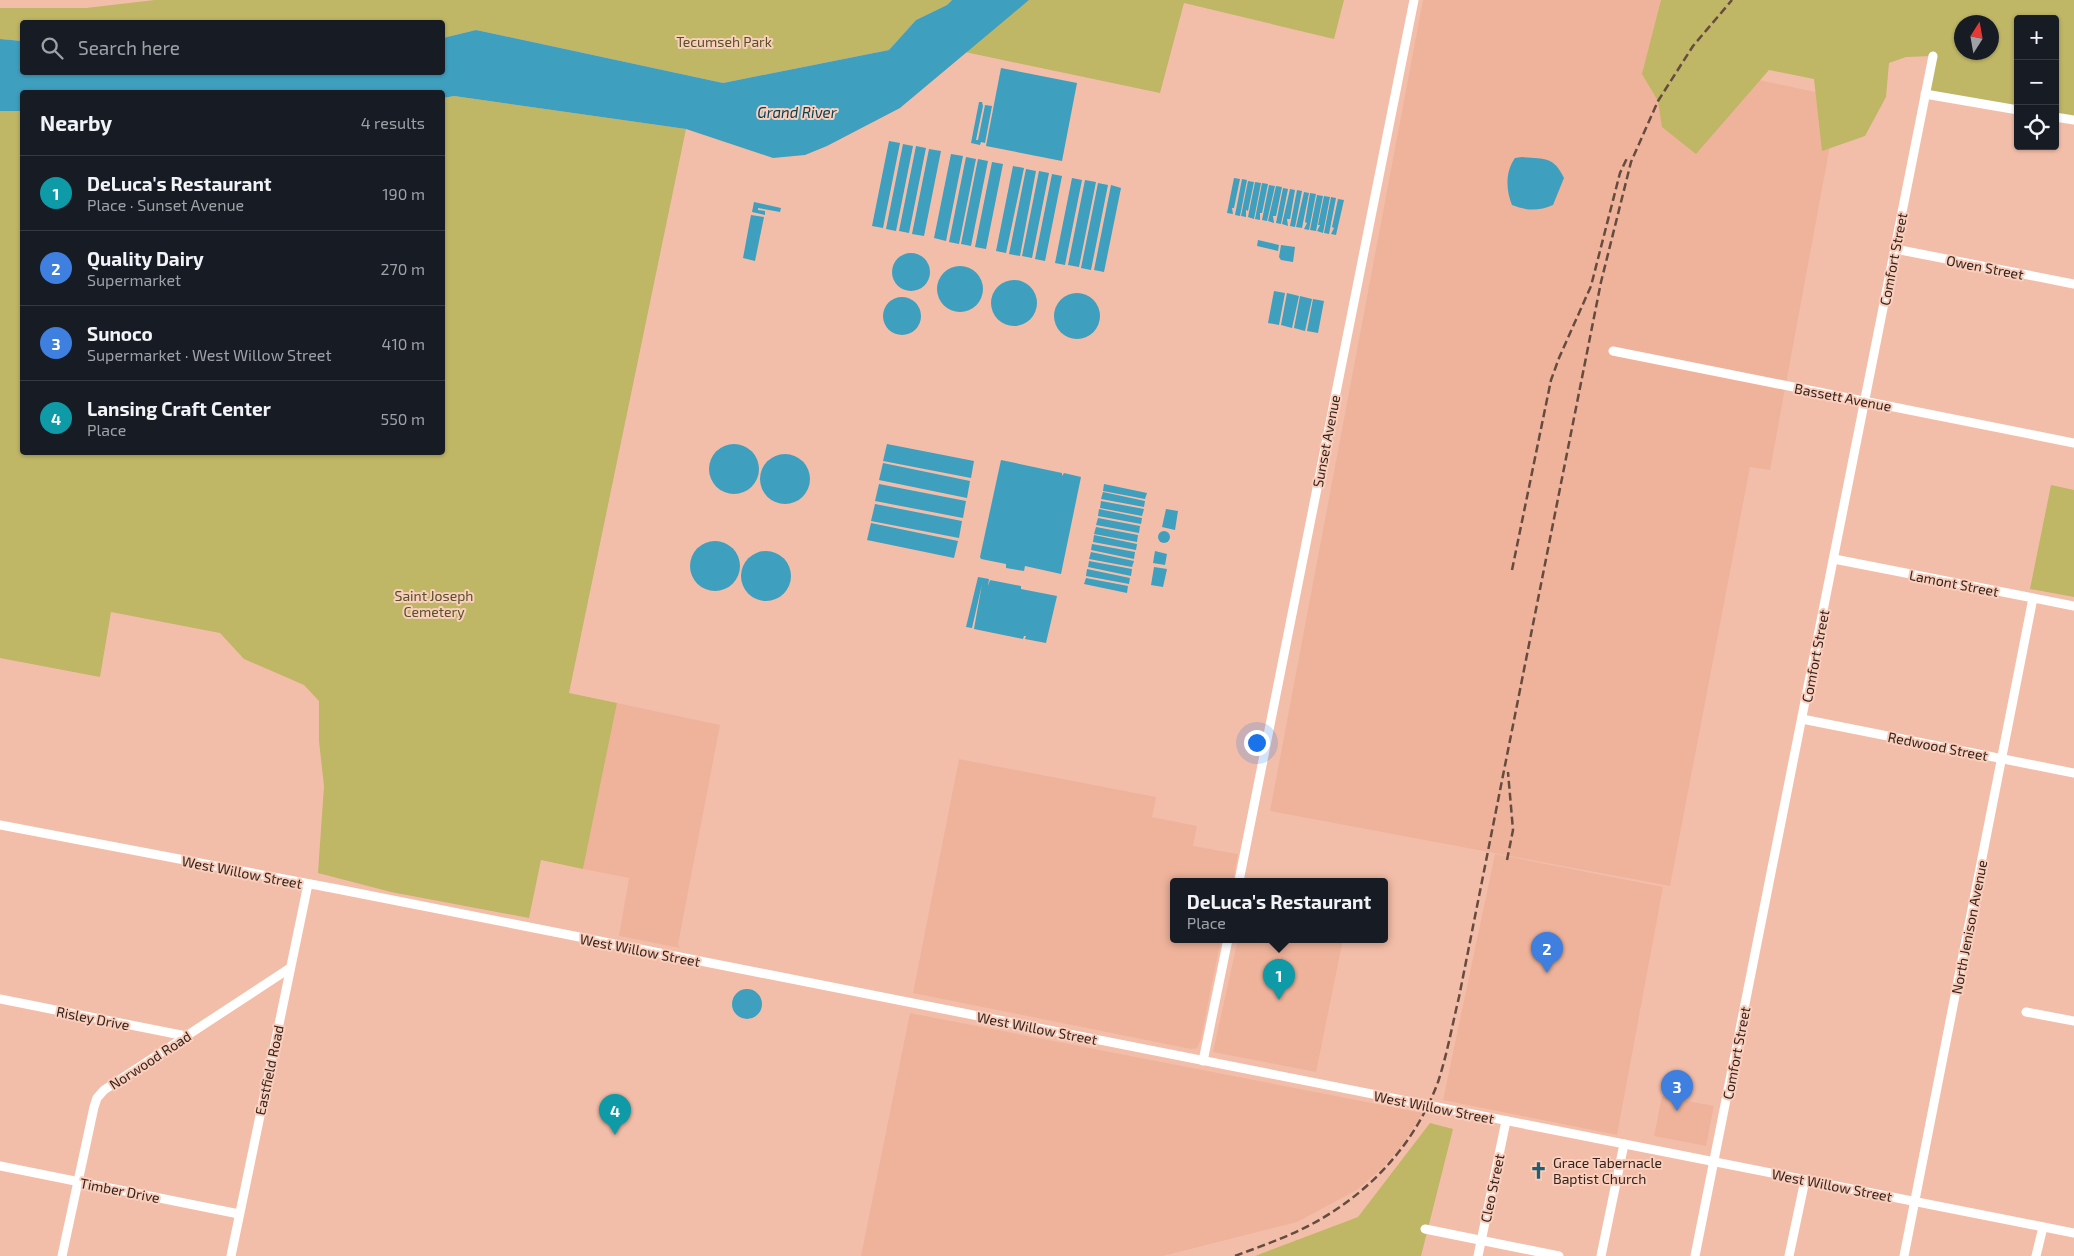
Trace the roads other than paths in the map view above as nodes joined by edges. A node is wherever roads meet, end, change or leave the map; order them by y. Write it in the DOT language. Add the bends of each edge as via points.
graph roads {
  1 [pos="1414,0"];
  2 [pos="1933,56"];
  3 [pos="1925,94"];
  4 [pos="2014,109"];
  5 [pos="2059,118"];
  6 [pos="2074,120"];
  7 [pos="1895,249"];
  8 [pos="2074,284"];
  9 [pos="1613,351"];
  10 [pos="1865,402"];
  11 [pos="2074,443"];
  12 [pos="1834,559"];
  13 [pos="2033,598"];
  14 [pos="2074,606"];
  15 [pos="1802,719"];
  16 [pos="2002,759"];
  17 [pos="2074,773"];
  18 [pos="0,825"];
  19 [pos="1240,878"];
  20 [pos="308,884"];
  21 [pos="1227,943"];
  22 [pos="290,968"];
  23 [pos="0,999"];
  24 [pos="2026,1012"];
  25 [pos="2074,1021"];
  26 [pos="186,1036"];
  27 [pos="1203,1061"];
  28 [pos="1506,1121"];
  29 [pos="1624,1144"];
  30 [pos="1714,1162"];
  31 [pos="0,1166"];
  32 [pos="1805,1180"];
  33 [pos="78,1182"];
  34 [pos="1915,1202"];
  35 [pos="239,1214"];
  36 [pos="2043,1227"];
  37 [pos="1426,1229"];
  38 [pos="2074,1233"];
  39 [pos="1482,1240"];
  40 [pos="62,1256"];
  41 [pos="231,1256"];
  42 [pos="1478,1256"];
  43 [pos="1559,1256"];
  44 [pos="1601,1256"];
  45 [pos="1695,1256"];
  46 [pos="1789,1256"];
  47 [pos="1904,1256"];
  48 [pos="2036,1256"];
  1 -- 19 [label="street, Sunset Avenue"];
  2 -- 3 [label="street, Comfort Street"];
  3 -- 4 [label="street"];
  3 -- 7 [label="street, Comfort Street"];
  5 -- 6 [label="street"];
  7 -- 8 [label="street, Owen Street"];
  7 -- 10 [label="street, Comfort Street"];
  9 -- 10 [label="street, Bassett Avenue"];
  10 -- 11 [label="street, Bassett Avenue"];
  10 -- 12 [label="street, Comfort Street"];
  12 -- 13 [label="street, Lamont Street"];
  12 -- 15 [label="street, Comfort Street"];
  13 -- 14 [label="street, Lamont Street"];
  13 -- 16 [label="street, North Jenison Avenue"];
  15 -- 16 [label="street, Redwood Street"];
  15 -- 30 [label="street, Comfort Street"];
  16 -- 17 [label="street, Redwood Street"];
  16 -- 34 [label="street, North Jenison Avenue"];
  18 -- 20 [label="street, West Willow Street"];
  20 -- 22 [label="street, Eastfield Road"];
  20 -- 27 [label="street, West Willow Street"];
  21 -- 27 [label="street"];
  22 -- 26 [label="street, Norwood Road"];
  22 -- 35 [label="street, Eastfield Road"];
  23 -- 26 [label="street, Risley Drive"];
  24 -- 25 [label="street"];
  26 -- 33 [label="street, Norwood Road" via="104,1090 97,1098"];
  27 -- 28 [label="street, West Willow Street"];
  28 -- 29 [label="street, West Willow Street"];
  28 -- 39 [label="street, Cleo Street"];
  29 -- 30 [label="street, West Willow Street"];
  29 -- 44 [label="street"];
  30 -- 32 [label="street, West Willow Street"];
  30 -- 45 [label="street, Comfort Street"];
  31 -- 33 [label="street, Timber Drive"];
  32 -- 34 [label="street, West Willow Street"];
  32 -- 46 [label="street"];
  33 -- 35 [label="street, Timber Drive"];
  33 -- 40 [label="street, Norwood Road"];
  34 -- 36 [label="street, West Willow Street"];
  34 -- 47 [label="street, North Jenison Avenue"];
  35 -- 41 [label="street, Eastfield Road"];
  36 -- 38 [label="street, West Willow Street"];
  36 -- 48 [label="street"];
  37 -- 39 [label="street"];
  39 -- 42 [label="street, Cleo Street"];
  39 -- 43 [label="street"];
}
